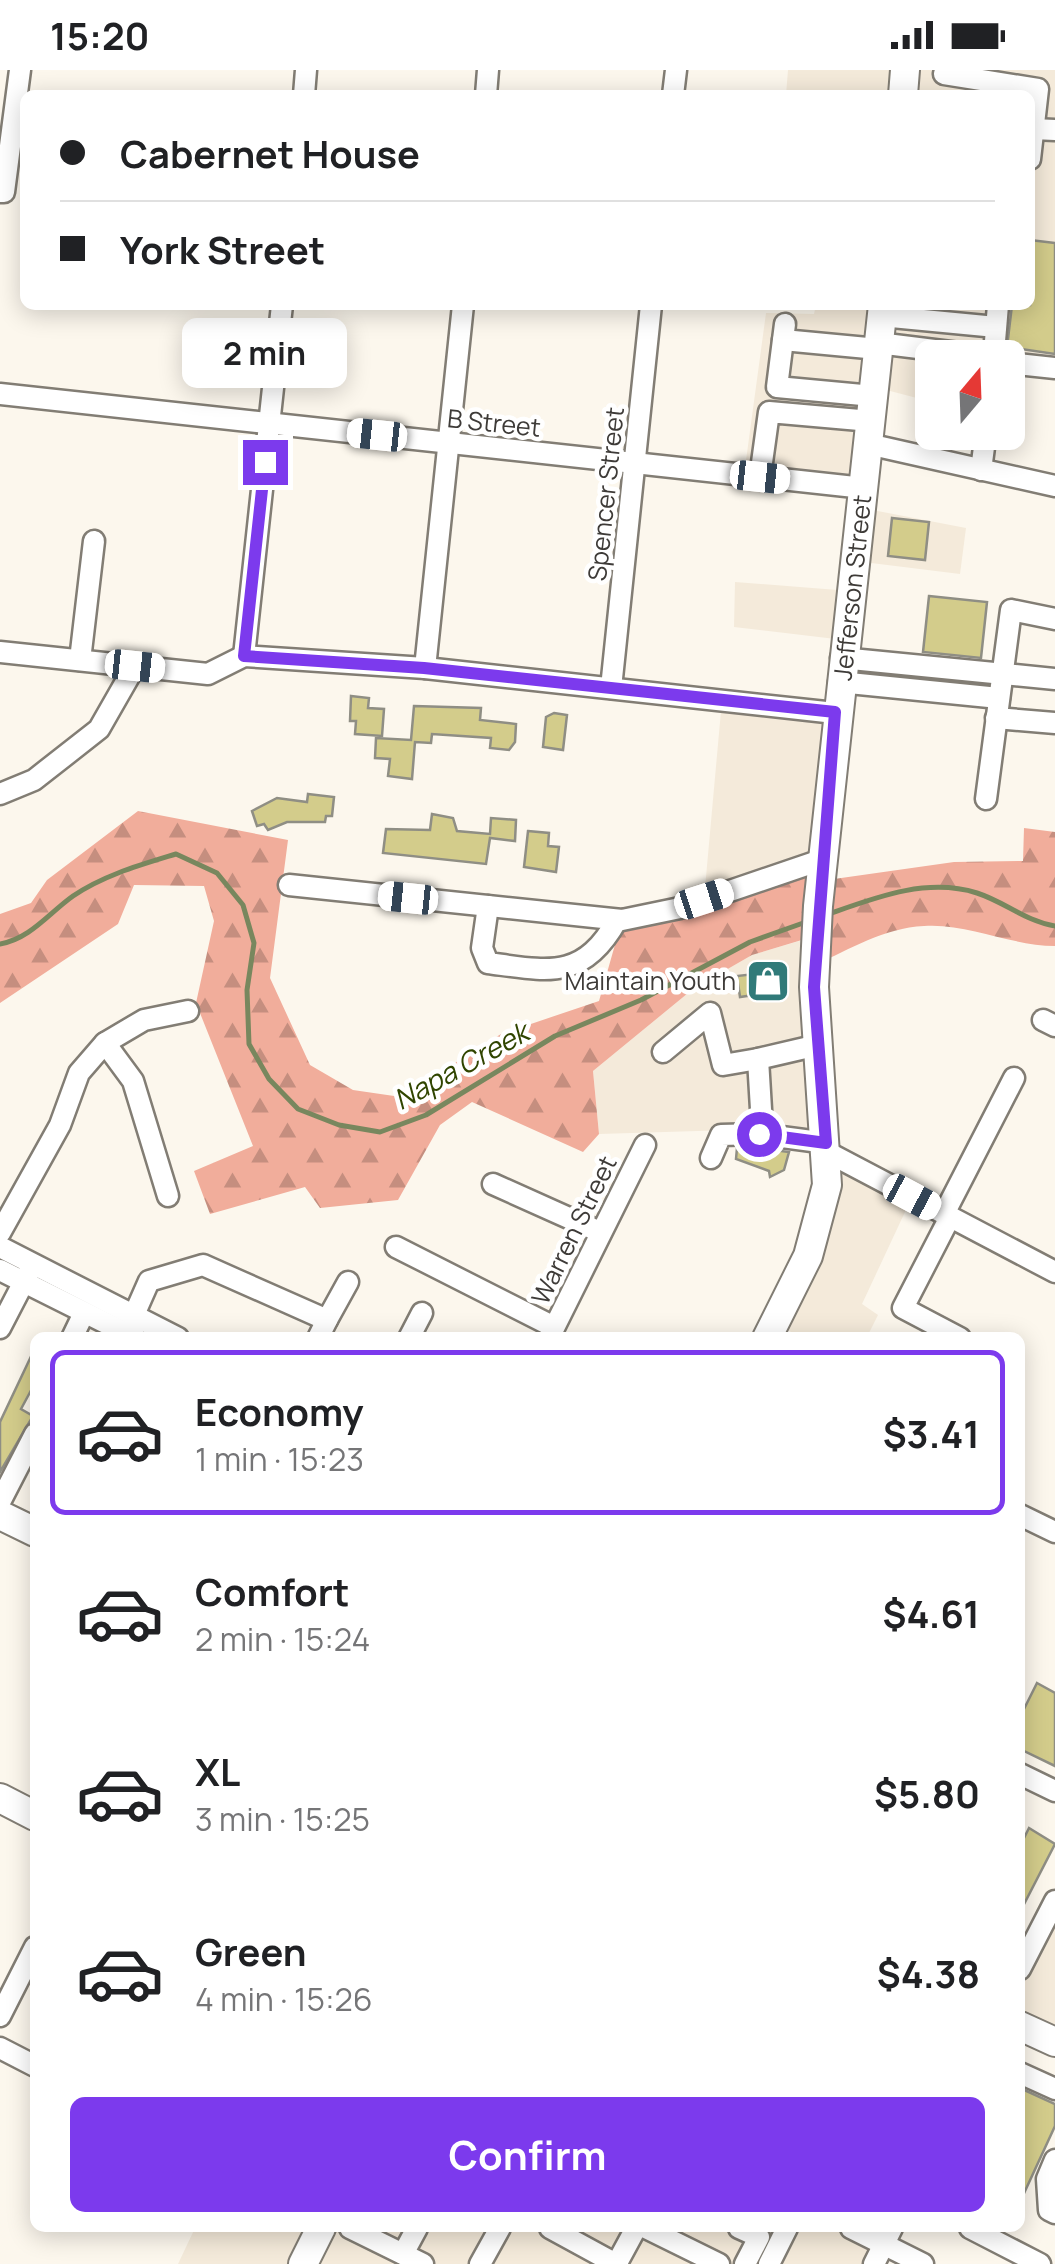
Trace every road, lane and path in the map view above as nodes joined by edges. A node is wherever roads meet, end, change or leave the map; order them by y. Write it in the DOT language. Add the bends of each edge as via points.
graph roads {
  1 [pos="20,70"];
  2 [pos="944,74"];
  3 [pos="1035,113"];
  4 [pos="0,192"];
  5 [pos="281,310"];
  6 [pos="462,310"];
  7 [pos="650,310"];
  8 [pos="998,310"];
  9 [pos="996,327"];
  10 [pos="880,328"];
  11 [pos="927,340"];
  12 [pos="997,340"];
  13 [pos="1025,363"];
  14 [pos="1055,368"];
  15 [pos="777,387"];
  16 [pos="0,394"];
  17 [pos="769,412"];
  18 [pos="871,420"];
  19 [pos="270,424"];
  20 [pos="449,443"];
  21 [pos="984,450"];
  22 [pos="635,463"];
  23 [pos="981,470"];
  24 [pos="760,477"];
  25 [pos="1055,486"];
  26 [pos="864,488"];
  27 [pos="94,541"];
  28 [pos="1055,618"];
  29 [pos="0,652"];
  30 [pos="244,656"];
  31 [pos="80,660"];
  32 [pos="135,666"];
  33 [pos="424,668"];
  34 [pos="840,670"];
  35 [pos="1002,674"];
  36 [pos="1055,679"];
  37 [pos="611,688"];
  38 [pos="997,708"];
  39 [pos="835,712"];
  40 [pos="1055,723"];
  41 [pos="0,794"];
  42 [pos="986,798"];
  43 [pos="820,873"];
  44 [pos="289,885"];
  45 [pos="488,906"];
  46 [pos="617,920"];
  47 [pos="188,1010"];
  48 [pos="105,1042"];
  49 [pos="818,1045"];
  50 [pos="664,1052"];
  51 [pos="758,1059"];
  52 [pos="1014,1078"];
  53 [pos="762,1126"];
  54 [pos="646,1145"];
  55 [pos="827,1148"];
  56 [pos="712,1158"];
  57 [pos="493,1184"];
  58 [pos="168,1196"];
  59 [pos="947,1215"];
  60 [pos="600,1232"];
  61 [pos="0,1233"];
  62 [pos="0,1247"];
  63 [pos="396,1247"];
  64 [pos="0,1270"];
  65 [pos="28,1272"];
  66 [pos="1055,1272"];
  67 [pos="348,1282"];
  68 [pos="84,1313"];
  69 [pos="422,1313"];
  70 [pos="134,1315"];
  71 [pos="0,1328"];
  72 [pos="323,1329"];
  73 [pos="75,1332"];
  74 [pos="124,1332"];
  75 [pos="167,1332"];
  76 [pos="412,1332"];
  77 [pos="551,1332"];
  78 [pos="770,1332"];
  79 [pos="949,1332"];
  80 [pos="30,1444"];
  81 [pos="0,1502"];
  82 [pos="0,1515"];
  83 [pos="1025,1517"];
  84 [pos="30,1530"];
  85 [pos="1055,1532"];
  86 [pos="1025,1776"];
  87 [pos="1055,1791"];
  88 [pos="0,1798"];
  89 [pos="30,1813"];
  90 [pos="1052,1915"];
  91 [pos="30,1957"];
  92 [pos="1025,1961"];
  93 [pos="0,2016"];
  94 [pos="1025,2028"];
  95 [pos="1055,2042"];
  96 [pos="0,2048"];
  97 [pos="30,2063"];
  98 [pos="1025,2075"];
  99 [pos="1055,2089"];
  100 [pos="1055,2160"];
  101 [pos="1055,2213"];
  102 [pos="319,2232"];
  103 [pos="358,2232"];
  104 [pos="415,2232"];
  105 [pos="498,2232"];
  106 [pos="557,2232"];
  107 [pos="634,2232"];
  108 [pos="654,2232"];
  109 [pos="748,2232"];
  110 [pos="785,2232"];
  111 [pos="978,2232"];
  112 [pos="888,2236"];
  113 [pos="403,2254"];
  114 [pos="303,2264"];
  115 [pos="423,2264"];
  116 [pos="480,2264"];
  117 [pos="617,2264"];
  118 [pos="719,2264"];
  119 [pos="745,2264"];
  120 [pos="769,2264"];
  121 [pos="874,2264"];
  122 [pos="924,2264"];
  123 [pos="1040,2264"];
  1 -- 4 [label="street"];
  2 -- 3 [label="street" via="1038,90"];
  5 -- 19 [label="street"];
  6 -- 20 [label="street"];
  7 -- 22 [label="street, Spencer Street"];
  8 -- 9 [label="street"];
  9 -- 10 [label="street"];
  9 -- 12 [label="street"];
  10 -- 11 [label="street"];
  10 -- 15 [label="street" via="784,332"];
  10 -- 18 [label="main road, Jefferson Street"];
  13 -- 14 [label="street"];
  15 -- 17 [label="street"];
  15 -- 18 [label="street"];
  16 -- 19 [label="street, B Street"];
  17 -- 18 [label="street"];
  17 -- 24 [label="street"];
  18 -- 23 [label="street"];
  18 -- 26 [label="main road, Jefferson Street"];
  19 -- 20 [label="street, B Street"];
  19 -- 30 [label="street"];
  20 -- 22 [label="street, B Street"];
  20 -- 33 [label="street"];
  21 -- 23 [label="street"];
  22 -- 24 [label="street, B Street"];
  22 -- 37 [label="street, Spencer Street"];
  23 -- 25 [label="street"];
  24 -- 26 [label="street, B Street"];
  26 -- 34 [label="main road, Jefferson Street"];
  27 -- 31 [label="street"];
  28 -- 35 [label="street" via="1010,610"];
  29 -- 31 [label="street"];
  30 -- 32 [label="street" via="208,674"];
  30 -- 33 [label="street"];
  31 -- 32 [label="street"];
  32 -- 41 [label="street" via="99,729 34,780"];
  33 -- 37 [label="street"];
  34 -- 35 [label="street"];
  34 -- 38 [label="street"];
  34 -- 39 [label="main road, Jefferson Street"];
  35 -- 36 [label="street"];
  35 -- 38 [label="street"];
  37 -- 39 [label="street"];
  38 -- 40 [label="street"];
  38 -- 42 [label="street"];
  39 -- 43 [label="main road, Jefferson Street"];
  43 -- 46 [label="street"];
  43 -- 49 [label="main road, Jefferson Street"];
  44 -- 45 [label="street"];
  45 -- 46 [label="street"];
  45 -- 46 [label="street" via="482,948 488,963 552,971 594,952"];
  47 -- 48 [label="street" via="144,1020"];
  48 -- 58 [label="street" via="133,1081"];
  48 -- 61 [label="street" via="79,1074 60,1125"];
  49 -- 51 [label="street"];
  49 -- 55 [label="main road, Jefferson Street"];
  50 -- 51 [label="street" via="710,1013 724,1065"];
  51 -- 53 [label="street"];
  52 -- 59 [label="street"];
  54 -- 60 [label="street, Warren Street"];
  55 -- 56 [label="street" via="759,1134 720,1134"];
  55 -- 59 [label="street"];
  55 -- 78 [label="main road, Jefferson Street" via="827,1185 814,1239"];
  57 -- 60 [label="street"];
  59 -- 66 [label="street"];
  59 -- 79 [label="street" via="903,1308"];
  60 -- 77 [label="street, Warren Street"];
  62 -- 65 [label="street"];
  63 -- 77 [label="street"];
  64 -- 65 [label="street"];
  65 -- 68 [label="street"];
  65 -- 70 [label="street"];
  65 -- 71 [label="street"];
  67 -- 72 [label="street"];
  68 -- 73 [label="street"];
  68 -- 74 [label="street"];
  69 -- 76 [label="street"];
  70 -- 72 [label="street" via="149,1282 203,1265"];
  70 -- 75 [label="street"];
  80 -- 81 [label="street"];
  82 -- 84 [label="main road"];
  83 -- 85 [label="street"];
  86 -- 87 [label="street"];
  88 -- 89 [label="main road"];
  90 -- 92 [label="street"];
  91 -- 93 [label="street"];
  94 -- 95 [label="main road"];
  96 -- 97 [label="street"];
  98 -- 99 [label="street"];
  100 -- 101 [label="street" via="1047,2179 1048,2210"];
  102 -- 114 [label="main road"];
  103 -- 113 [label="street"];
  104 -- 113 [label="street"];
  105 -- 116 [label="street"];
  106 -- 117 [label="street"];
  107 -- 117 [label="street"];
  108 -- 118 [label="street"];
  109 -- 119 [label="street" via="759,2237"];
  110 -- 120 [label="street"];
  111 -- 123 [label="street"];
  112 -- 121 [label="street"];
  112 -- 122 [label="street"];
  113 -- 115 [label="street"];
}
